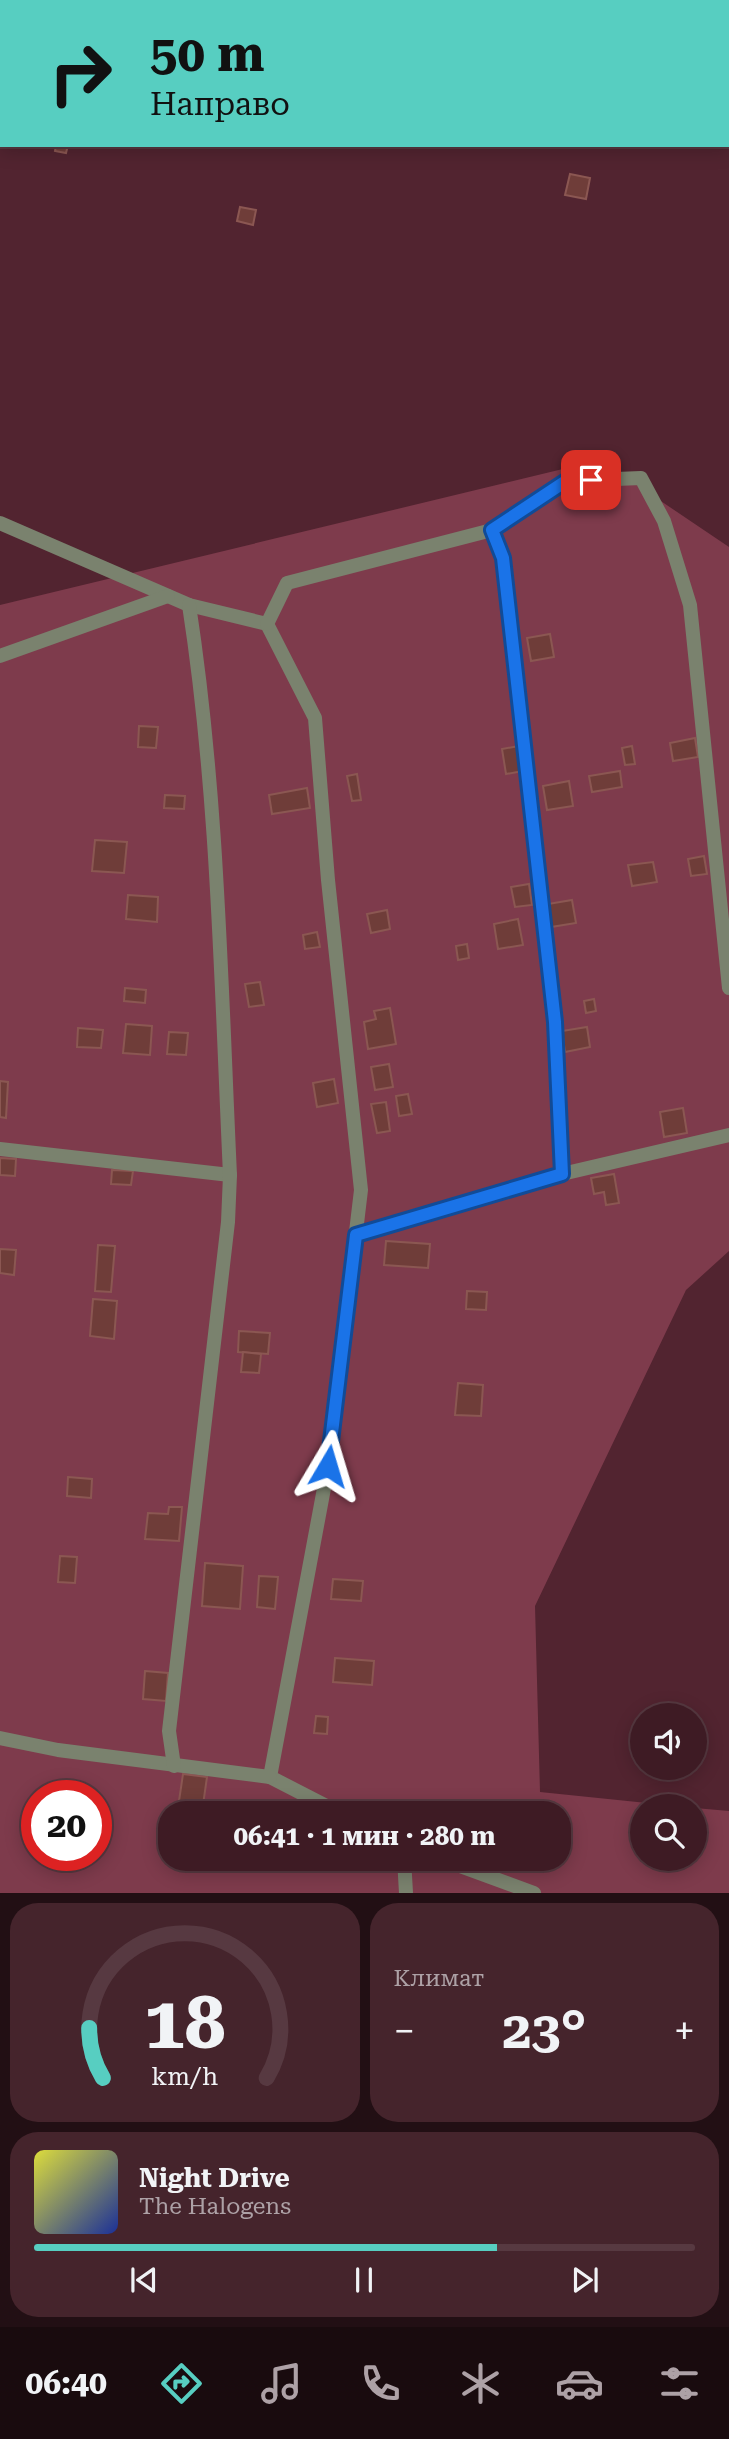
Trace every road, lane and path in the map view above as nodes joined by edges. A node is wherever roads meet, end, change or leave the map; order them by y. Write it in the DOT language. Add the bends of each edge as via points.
graph roads {
  1 [pos="0,523"];
  2 [pos="492,530"];
  3 [pos="168,596"];
  4 [pos="188,605"];
  5 [pos="267,624"];
  6 [pos="0,656"];
  7 [pos="729,988"];
  8 [pos="729,1135"];
  9 [pos="0,1149"];
  10 [pos="562,1174"];
  11 [pos="230,1175"];
  12 [pos="356,1235"];
  13 [pos="0,1738"];
  14 [pos="174,1766"];
  15 [pos="270,1777"];
  16 [pos="317,1801"];
  17 [pos="405,1871"];
  18 [pos="474,1871"];
  19 [pos="406,1893"];
  20 [pos="534,1893"];
  1 -- 3 [label="lane"];
  2 -- 5 [label="lane" via="286,583"];
  2 -- 7 [label="lane" via="566,481 641,478 664,521 690,605"];
  2 -- 10 [label="lane" via="503,558 555,1022"];
  3 -- 4 [label="lane"];
  3 -- 6 [label="lane"];
  4 -- 5 [label="lane"];
  4 -- 11 [label="lane" via="212,799"];
  5 -- 12 [label="lane" via="315,718 361,1190"];
  8 -- 10 [label="lane"];
  9 -- 11 [label="lane"];
  10 -- 12 [label="lane"];
  11 -- 14 [label="lane" via="169,1731"];
  12 -- 15 [label="lane" via="328,1466"];
  13 -- 14 [label="lane"];
  14 -- 15 [label="lane"];
  15 -- 16 [label="lane"];
  17 -- 19 [label="lane"];
  18 -- 20 [label="lane"];
}
